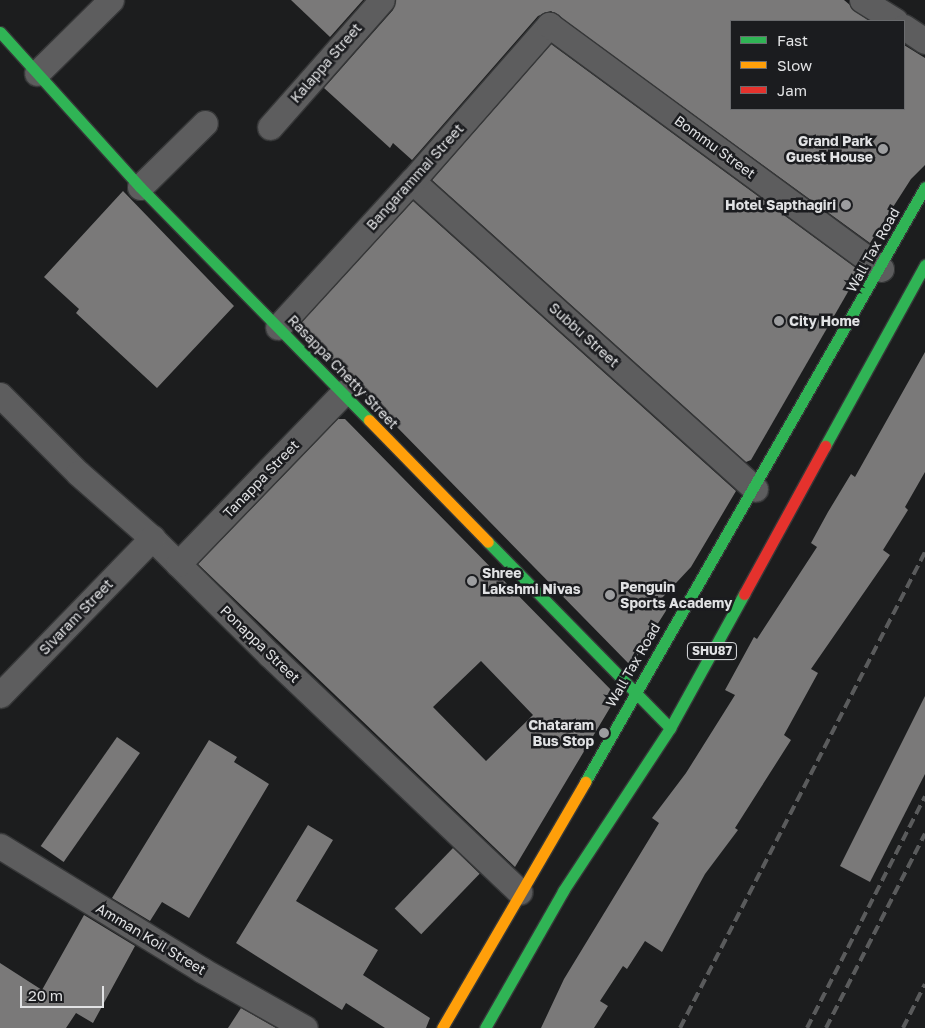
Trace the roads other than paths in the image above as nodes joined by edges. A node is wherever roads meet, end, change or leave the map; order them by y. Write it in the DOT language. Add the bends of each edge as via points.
graph roads {
  1 [pos="111,0"];
  2 [pos="382,0"];
  3 [pos="862,0"];
  4 [pos="893,20"];
  5 [pos="549,25"];
  6 [pos="905,28"];
  7 [pos="0,32"];
  8 [pos="925,41"];
  9 [pos="38,73"];
  10 [pos="205,123"];
  11 [pos="270,127"];
  12 [pos="412,181"];
  13 [pos="140,187"];
  14 [pos="925,188"];
  15 [pos="925,266"];
  16 [pos="881,269"];
  17 [pos="278,327"];
  18 [pos="343,393"];
  19 [pos="0,394"];
  20 [pos="756,489"];
  21 [pos="152,538"];
  22 [pos="178,564"];
  23 [pos="634,692"];
  24 [pos="0,696"];
  25 [pos="670,728"];
  26 [pos="0,846"];
  27 [pos="520,892"];
  28 [pos="305,1028"];
  29 [pos="442,1028"];
  30 [pos="486,1028"];
  1 -- 9 [label="street"];
  2 -- 11 [label="street, Kalappa Street"];
  3 -- 4 [label="street"];
  5 -- 12 [label="street, Bangarammai Street"];
  5 -- 16 [label="street, Bommu Street"];
  6 -- 8 [label="street"];
  7 -- 9 [label="main road, Rasappa Chetty Street"];
  9 -- 13 [label="main road, Rasappa Chetty Street"];
  10 -- 13 [label="street"];
  12 -- 17 [label="street, Bangarammai Street"];
  12 -- 20 [label="street, Subbu Street"];
  13 -- 17 [label="main road, Rasappa Chetty Street"];
  14 -- 16 [label="main road, Wall Tax Road / SHU87"];
  15 -- 25 [label="main road, SHU87"];
  16 -- 20 [label="main road, Wall Tax Road / SHU87"];
  17 -- 18 [label="main road, Rasappa Chetty Street"];
  18 -- 22 [label="street, Tanappa Street"];
  18 -- 23 [label="main road, Rasappa Chetty Street"];
  19 -- 21 [label="street, Ponappa Street" via="78,473"];
  20 -- 23 [label="main road, Wall Tax Road / SHU87"];
  21 -- 22 [label="street, Ponappa Street"];
  21 -- 24 [label="street, Sivaram Street"];
  22 -- 27 [label="street, Ponappa Street"];
  23 -- 25 [label="main road, Rasappa Chetty Street"];
  23 -- 27 [label="main road, Wall Tax Road / SHU87"];
  25 -- 30 [label="main road, SHU87" via="563,891"];
  26 -- 28 [label="street, Amman Koil Street" via="202,970"];
  27 -- 29 [label="main road, Wall Tax Road / SHU87"];
}
